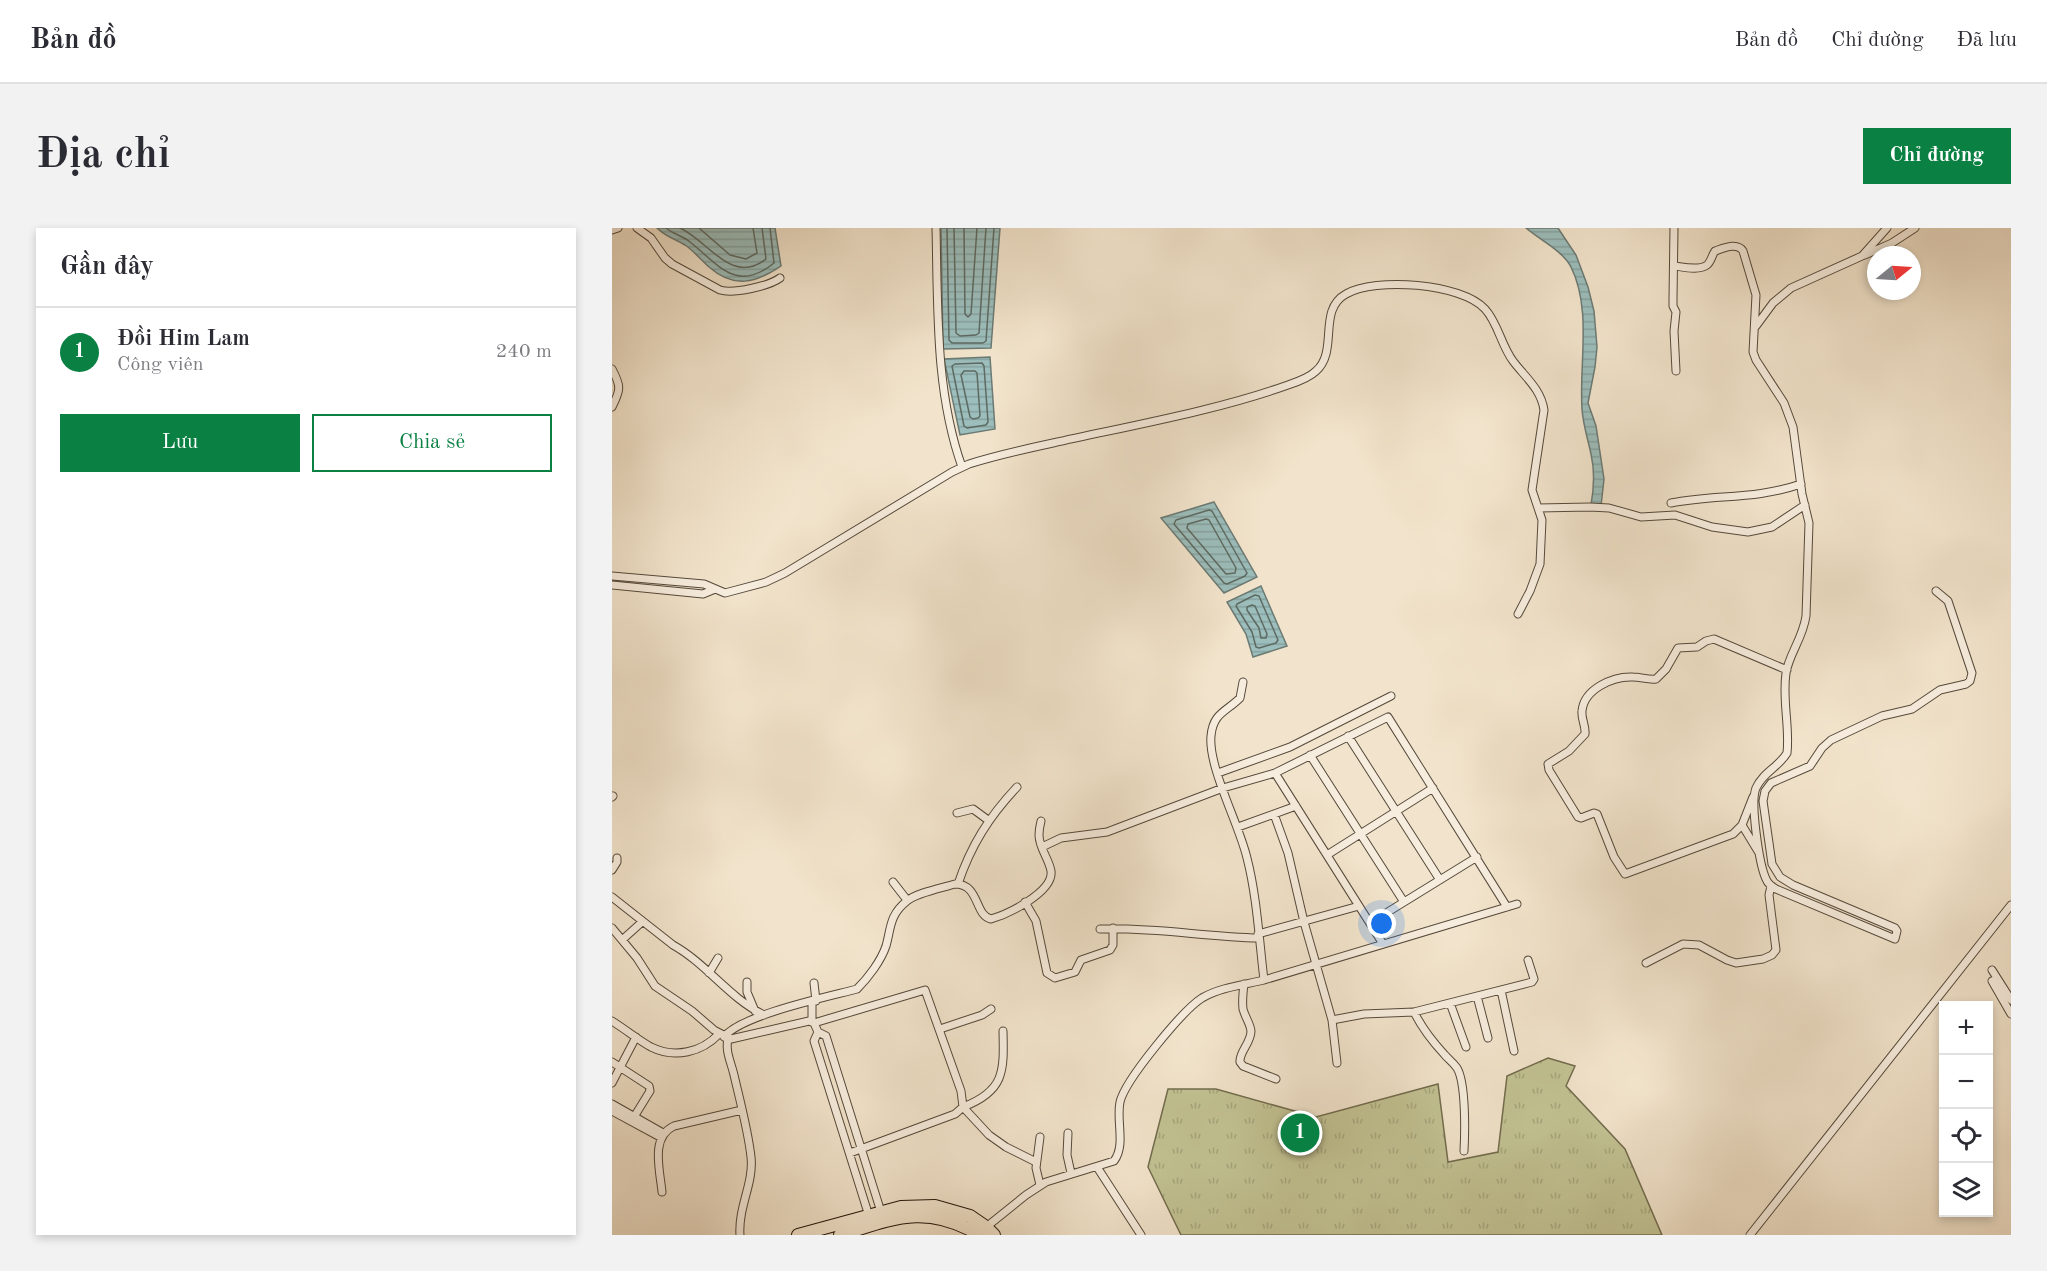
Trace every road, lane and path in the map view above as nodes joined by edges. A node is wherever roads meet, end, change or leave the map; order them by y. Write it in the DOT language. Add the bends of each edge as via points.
graph roads {
  1 [pos="618,228"];
  2 [pos="637,228"];
  3 [pos="936,228"];
  4 [pos="1674,228"];
  5 [pos="1887,228"];
  6 [pos="1915,228"];
  7 [pos="612,230"];
  8 [pos="1862,256"];
  9 [pos="1675,266"];
  10 [pos="780,278"];
  11 [pos="1756,326"];
  12 [pos="612,369"];
  13 [pos="1676,371"];
  14 [pos="612,406"];
  15 [pos="962,467"];
  16 [pos="1801,484"];
  17 [pos="1671,503"];
  18 [pos="1805,505"];
  19 [pos="1538,508"];
  20 [pos="612,576"];
  21 [pos="612,585"];
  22 [pos="715,590"];
  23 [pos="1936,591"];
  24 [pos="1518,614"];
  25 [pos="1787,669"];
  26 [pos="1243,682"];
  27 [pos="1391,696"];
  28 [pos="1348,736"];
  29 [pos="1310,755"];
  30 [pos="1778,772"];
  31 [pos="1218,773"];
  32 [pos="1275,773"];
  33 [pos="1017,787"];
  34 [pos="1224,788"];
  35 [pos="1433,788"];
  36 [pos="1754,795"];
  37 [pos="1296,806"];
  38 [pos="1395,810"];
  39 [pos="957,813"];
  40 [pos="1274,814"];
  41 [pos="988,820"];
  42 [pos="1041,821"];
  43 [pos="1742,825"];
  44 [pos="1238,827"];
  45 [pos="1359,833"];
  46 [pos="1042,847"];
  47 [pos="1327,855"];
  48 [pos="1760,855"];
  49 [pos="1477,857"];
  50 [pos="616,858"];
  51 [pos="612,870"];
  52 [pos="1440,880"];
  53 [pos="893,882"];
  54 [pos="958,884"];
  55 [pos="1771,886"];
  56 [pos="612,897"];
  57 [pos="907,900"];
  58 [pos="1025,902"];
  59 [pos="1404,902"];
  60 [pos="1517,904"];
  61 [pos="2011,905"];
  62 [pos="1359,906"];
  63 [pos="1507,907"];
  64 [pos="642,922"];
  65 [pos="1304,922"];
  66 [pos="1370,923"];
  67 [pos="612,928"];
  68 [pos="1101,928"];
  69 [pos="1113,928"];
  70 [pos="1258,936"];
  71 [pos="622,940"];
  72 [pos="1383,944"];
  73 [pos="718,958"];
  74 [pos="1528,960"];
  75 [pos="1646,963"];
  76 [pos="1315,964"];
  77 [pos="1992,970"];
  78 [pos="709,973"];
  79 [pos="1264,980"];
  80 [pos="1992,981"];
  81 [pos="747,982"];
  82 [pos="814,983"];
  83 [pos="1244,984"];
  84 [pos="1501,990"];
  85 [pos="1477,996"];
  86 [pos="2011,1000"];
  87 [pos="814,1001"];
  88 [pos="1450,1003"];
  89 [pos="991,1009"];
  90 [pos="1414,1012"];
  91 [pos="759,1014"];
  92 [pos="2011,1014"];
  93 [pos="1332,1020"];
  94 [pos="612,1021"];
  95 [pos="813,1022"];
  96 [pos="940,1029"];
  97 [pos="765,1030"];
  98 [pos="1003,1031"];
  99 [pos="818,1032"];
  100 [pos="724,1036"];
  101 [pos="636,1037"];
  102 [pos="1488,1038"];
  103 [pos="1466,1047"];
  104 [pos="1514,1051"];
  105 [pos="612,1062"];
  106 [pos="1337,1062"];
  107 [pos="621,1067"];
  108 [pos="1276,1079"];
  109 [pos="612,1083"];
  110 [pos="840,1083"];
  111 [pos="828,1086"];
  112 [pos="612,1104"];
  113 [pos="963,1107"];
  114 [pos="742,1110"];
  115 [pos="612,1111"];
  116 [pos="634,1117"];
  117 [pos="1068,1133"];
  118 [pos="662,1135"];
  119 [pos="1040,1137"];
  120 [pos="861,1149"];
  121 [pos="1464,1151"];
  122 [pos="850,1153"];
  123 [pos="1036,1162"];
  124 [pos="1097,1167"];
  125 [pos="1071,1173"];
  126 [pos="1040,1185"];
  127 [pos="662,1192"];
  128 [pos="875,1214"];
  129 [pos="1752,1232"];
  130 [pos="985,1233"];
  131 [pos="740,1235"];
  132 [pos="798,1235"];
  133 [pos="840,1235"];
  134 [pos="1141,1235"];
  1 -- 7 [label="street"];
  2 -- 10 [label="street" via="651,238 672,264 720,290 740,291"];
  3 -- 15 [label="street" via="945,405"];
  4 -- 9 [label="street"];
  5 -- 8 [label="street"];
  6 -- 8 [label="street"];
  8 -- 11 [label="street" via="1791,288 1773,303"];
  9 -- 11 [label="street" via="1702,267 1715,251 1741,248 1756,295"];
  9 -- 13 [label="street"];
  11 -- 16 [label="street" via="1753,352 1788,412"];
  12 -- 14 [label="street" via="620,384"];
  15 -- 19 [label="street" via="1210,408 1298,381 1321,366 1331,311 1344,294 1362,288 1412,285 1451,290 1477,302 1492,318 1513,361 1539,392 1544,410 1532,490"];
  15 -- 22 [label="street" via="785,573 725,593"];
  16 -- 17 [label="street" via="1759,495"];
  16 -- 18 [label="street"];
  18 -- 19 [label="street" via="1772,526 1748,532 1712,527 1675,515 1641,517 1609,508"];
  18 -- 25 [label="street" via="1809,523 1807,609 1804,630"];
  19 -- 24 [label="street" via="1543,530 1540,564"];
  20 -- 22 [label="street" via="704,584"];
  21 -- 22 [label="street" via="703,594"];
  23 -- 30 [label="street" via="1948,601 1972,673 1970,681 1936,692 1912,709 1865,723 1828,742 1809,767"];
  25 -- 30 [label="street" via="1788,749"];
  25 -- 43 [label="street" via="1714,639 1697,647 1678,648 1656,679 1627,677 1592,691 1582,708 1585,734 1573,748 1548,764 1578,817 1598,814 1614,857 1625,874 1720,840"];
  26 -- 31 [label="street" via="1240,698 1218,715 1211,732 1211,750"];
  27 -- 31 [label="street" via="1290,747"];
  28 -- 29 [label="street"];
  28 -- 35 [label="street" via="1388,717"];
  28 -- 38 [label="street"];
  29 -- 32 [label="street"];
  29 -- 45 [label="street"];
  30 -- 36 [label="street" via="1761,779"];
  30 -- 55 [label="street" via="1763,801 1772,864 1778,875 1895,928 1895,939"];
  31 -- 34 [label="street"];
  32 -- 34 [label="street"];
  32 -- 37 [label="street"];
  33 -- 41 [label="street"];
  34 -- 44 [label="street"];
  34 -- 46 [label="street" via="1107,832 1066,836"];
  35 -- 38 [label="street"];
  35 -- 49 [label="street"];
  36 -- 43 [label="street"];
  36 -- 48 [label="street"];
  37 -- 40 [label="street"];
  37 -- 47 [label="street"];
  38 -- 45 [label="street"];
  38 -- 52 [label="street"];
  39 -- 41 [label="street" via="973,809"];
  40 -- 44 [label="street"];
  40 -- 65 [label="street" via="1291,863"];
  41 -- 54 [label="street"];
  42 -- 46 [label="street"];
  43 -- 48 [label="street"];
  44 -- 70 [label="street" via="1250,870"];
  45 -- 47 [label="street"];
  45 -- 59 [label="street"];
  46 -- 58 [label="street" via="1051,878 1044,890"];
  47 -- 62 [label="street"];
  48 -- 55 [label="street"];
  49 -- 52 [label="street"];
  49 -- 63 [label="street"];
  50 -- 51 [label="street"];
  52 -- 59 [label="street"];
  53 -- 57 [label="street"];
  54 -- 57 [label="street"];
  54 -- 58 [label="street" via="968,888 989,919"];
  55 -- 75 [label="street" via="1776,950 1768,957 1736,963 1700,945 1683,944"];
  56 -- 64 [label="street"];
  57 -- 87 [label="street" via="889,926 886,946 864,983 857,989"];
  58 -- 69 [label="street" via="1036,921 1047,973 1055,978 1075,972 1081,960 1110,950"];
  59 -- 66 [label="street"];
  60 -- 63 [label="street"];
  61 -- 129 [label="street"];
  62 -- 65 [label="street"];
  62 -- 66 [label="street"];
  63 -- 72 [label="street"];
  64 -- 71 [label="street"];
  64 -- 78 [label="street"];
  65 -- 70 [label="street"];
  65 -- 76 [label="street"];
  66 -- 72 [label="street"];
  67 -- 71 [label="street"];
  68 -- 69 [label="street"];
  69 -- 70 [label="street" via="1217,937"];
  70 -- 79 [label="street"];
  71 -- 100 [label="street" via="655,986"];
  72 -- 76 [label="street"];
  73 -- 78 [label="street"];
  74 -- 84 [label="street" via="1533,981"];
  76 -- 79 [label="street"];
  76 -- 93 [label="street"];
  77 -- 86 [label="street"];
  78 -- 91 [label="street"];
  79 -- 83 [label="street"];
  80 -- 92 [label="street"];
  81 -- 91 [label="street" via="747,992"];
  82 -- 87 [label="street"];
  83 -- 108 [label="street" via="1243,1007 1250,1035 1240,1062"];
  83 -- 124 [label="street" via="1192,1005 1143,1062 1121,1100 1118,1154 1114,1161"];
  84 -- 85 [label="street"];
  84 -- 104 [label="street"];
  85 -- 88 [label="street"];
  85 -- 102 [label="street"];
  87 -- 91 [label="street"];
  87 -- 95 [label="street"];
  88 -- 90 [label="street"];
  88 -- 103 [label="street"];
  89 -- 96 [label="street" via="982,1016"];
  90 -- 93 [label="street"];
  90 -- 121 [label="street" via="1460,1074"];
  91 -- 97 [label="street"];
  91 -- 100 [label="street"];
  93 -- 106 [label="street"];
  94 -- 101 [label="street"];
  95 -- 96 [label="street" via="925,990"];
  95 -- 97 [label="street"];
  95 -- 99 [label="street"];
  96 -- 113 [label="street"];
  97 -- 100 [label="street"];
  98 -- 113 [label="street" via="1000,1080 986,1096"];
  99 -- 110 [label="street" via="826,1036"];
  99 -- 111 [label="street" via="814,1041"];
  100 -- 101 [label="street" via="692,1051 666,1053"];
  100 -- 114 [label="street"];
  101 -- 107 [label="street"];
  105 -- 107 [label="street"];
  107 -- 109 [label="street"];
  107 -- 116 [label="street" via="649,1086 650,1091"];
  110 -- 111 [label="street"];
  110 -- 120 [label="street"];
  111 -- 122 [label="street"];
  112 -- 116 [label="street"];
  113 -- 120 [label="street" via="955,1114"];
  113 -- 123 [label="street" via="989,1135"];
  114 -- 118 [label="street" via="674,1126"];
  114 -- 131 [label="street" via="752,1159 738,1219"];
  115 -- 118 [label="street"];
  116 -- 118 [label="street"];
  117 -- 125 [label="street"];
  118 -- 127 [label="street"];
  119 -- 123 [label="street"];
  120 -- 122 [label="street"];
  120 -- 128 [label="street"];
  122 -- 128 [label="street"];
  123 -- 126 [label="street"];
  124 -- 125 [label="street"];
  124 -- 134 [label="street"];
  125 -- 126 [label="street"];
  126 -- 130 [label="street"];
  128 -- 130 [label="highway" via="901,1206 935,1206 970,1216"];
  128 -- 132 [label="highway"];
  130 -- 133 [label="highway" via="935,1217 904,1216"];
}
